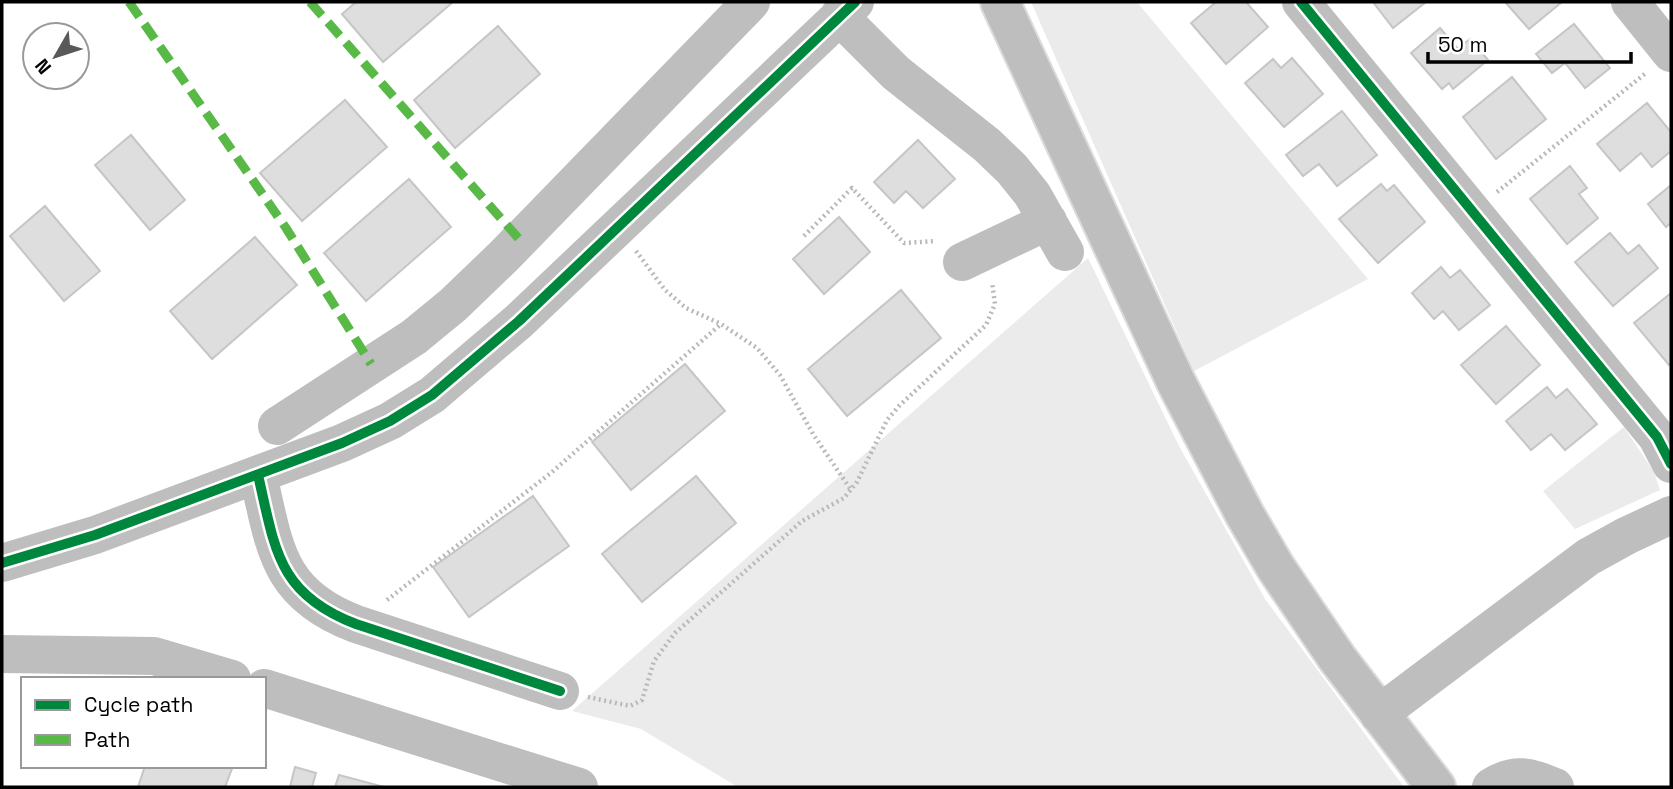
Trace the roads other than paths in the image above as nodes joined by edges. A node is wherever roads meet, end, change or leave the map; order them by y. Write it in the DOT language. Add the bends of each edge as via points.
graph roads {
  1 [pos="751,2"];
  2 [pos="1000,2"];
  3 [pos="1301,2"];
  4 [pos="1630,2"];
  5 [pos="847,9"];
  6 [pos="1671,53"];
  7 [pos="965,250"];
  8 [pos="276,426"];
  9 [pos="1671,464"];
  10 [pos="258,475"];
  11 [pos="1671,515"];
  12 [pos="2,563"];
  13 [pos="2,654"];
  14 [pos="225,677"];
  15 [pos="266,689"];
  16 [pos="560,691"];
  17 [pos="1379,714"];
  18 [pos="579,787"];
  19 [pos="1436,787"];
  20 [pos="1491,787"];
  21 [pos="1555,787"];
  1 -- 8 [label="street" via="453,305 414,337"];
  2 -- 17 [label="street" via="1209,448 1276,568"];
  3 -- 9 [label="street" via="1657,436"];
  4 -- 6 [label="street"];
  5 -- 7 [label="street" via="896,73 1012,169 1056,236"];
  5 -- 10 [label="street" via="519,321 432,395 390,421"];
  10 -- 12 [label="street" via="95,535"];
  10 -- 16 [label="street" via="283,568 317,604 356,624"];
  11 -- 17 [label="street" via="1588,556"];
  13 -- 14 [label="street" via="154,656"];
  15 -- 18 [label="street"];
  17 -- 19 [label="street"];
  20 -- 21 [label="street" via="1504,779 1529,776"];
}
